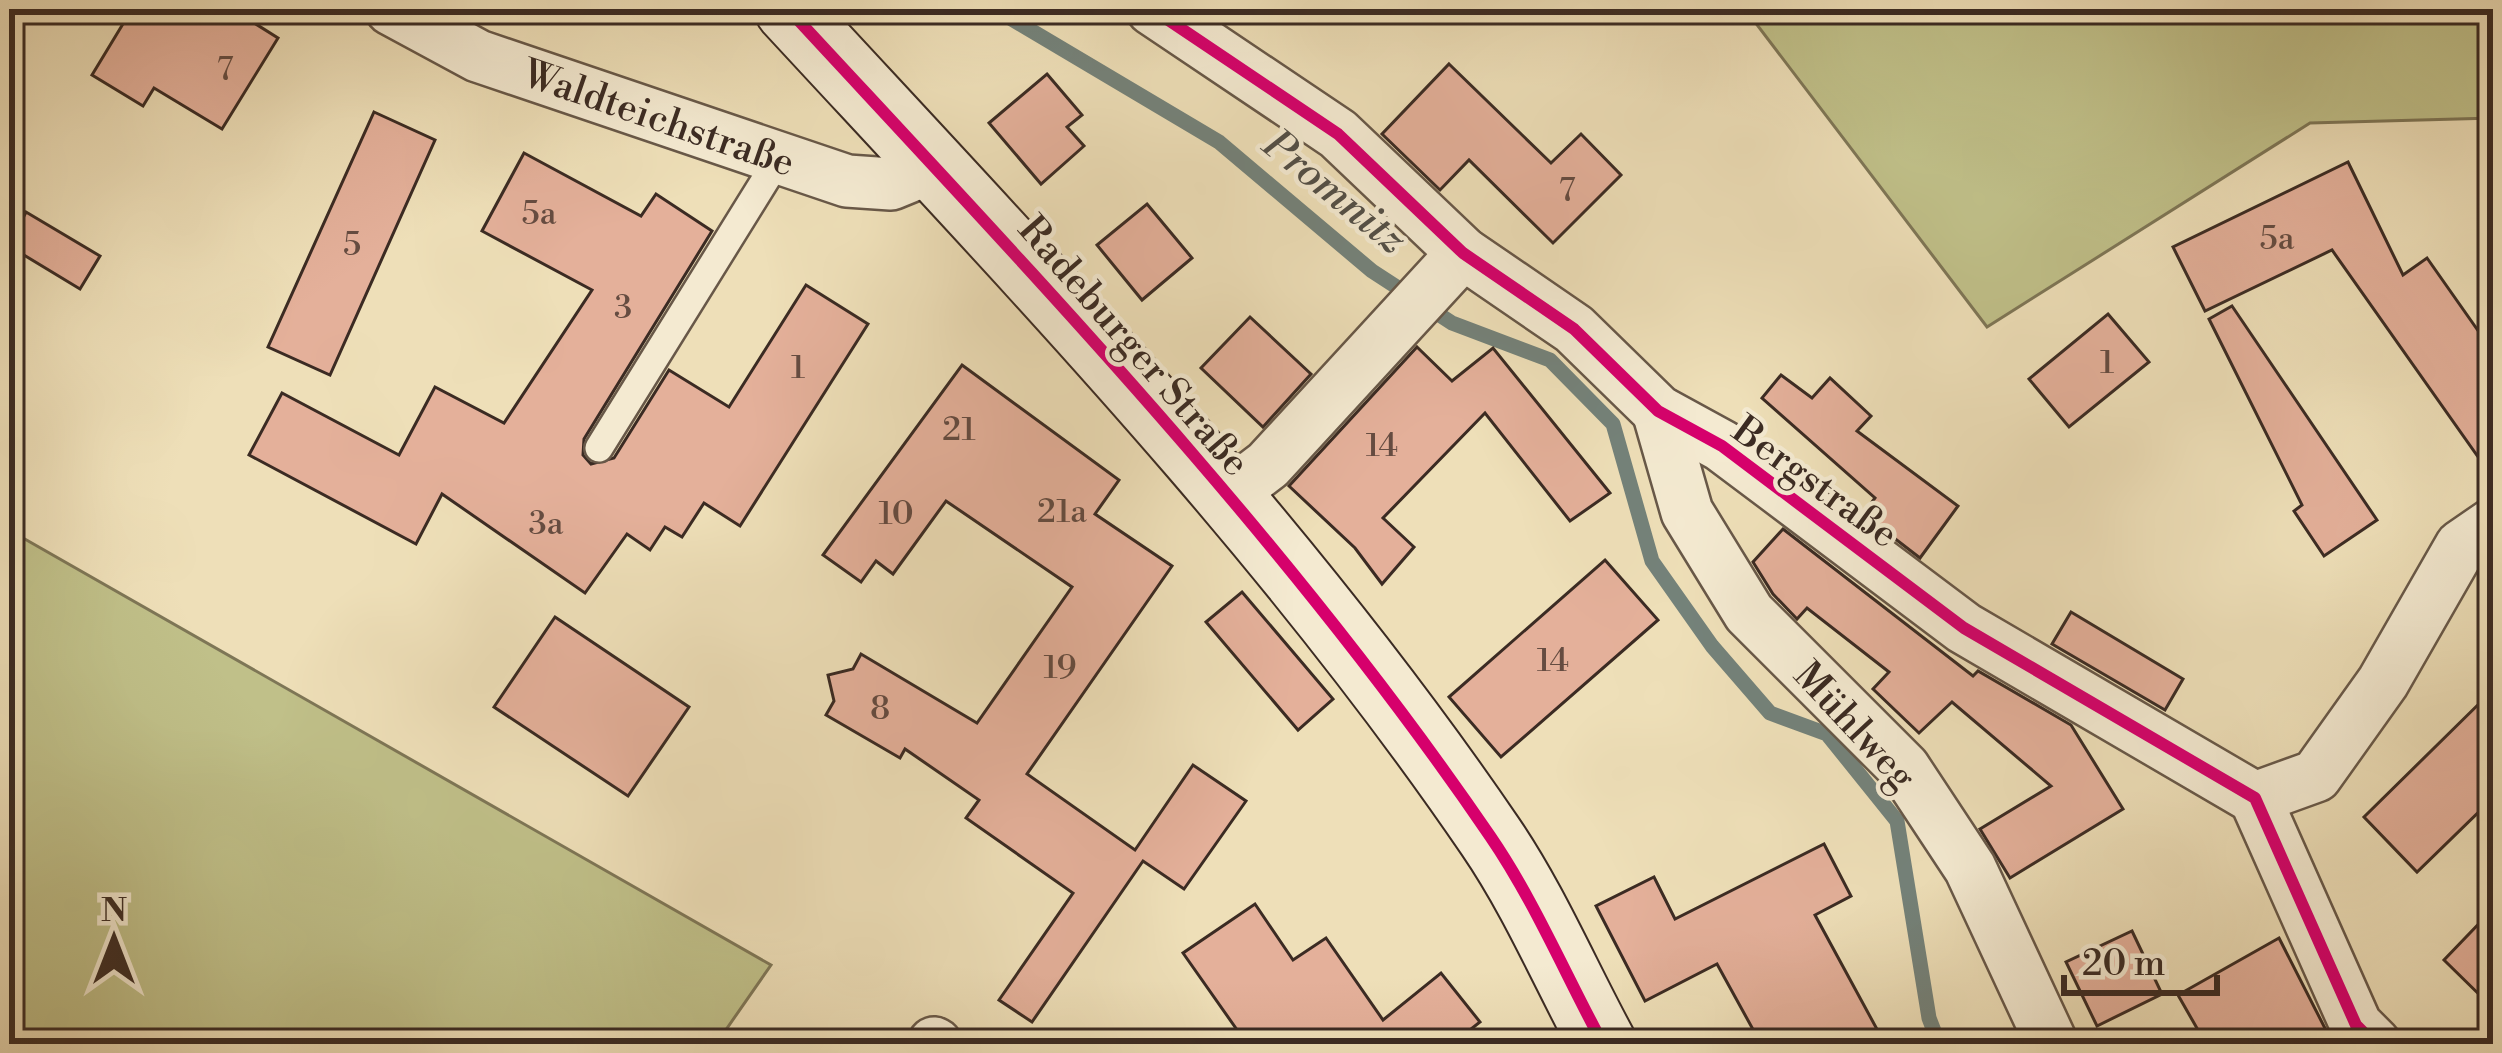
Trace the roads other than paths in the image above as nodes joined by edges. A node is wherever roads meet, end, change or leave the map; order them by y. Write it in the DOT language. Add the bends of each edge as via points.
graph roads {
  1 [pos="391,9"];
  2 [pos="788,9"];
  3 [pos="1152,9"];
  4 [pos="779,158"];
  5 [pos="935,166"];
  6 [pos="1451,264"];
  7 [pos="1658,411"];
  8 [pos="599,448"];
  9 [pos="1226,497"];
  10 [pos="2493,524"];
  11 [pos="2255,798"];
  12 [pos="1603,1044"];
  13 [pos="2052,1044"];
  14 [pos="2375,1044"];
  1 -- 4 [label="street, Waldteichstraße" via="478,56"];
  2 -- 5 [label="main road, Radeburger Straße"];
  3 -- 6 [label="street, Bergstraße" via="1338,134"];
  4 -- 5 [label="street, Waldteichstraße" via="847,181 891,184"];
  4 -- 8 [label="lane"];
  5 -- 9 [label="main road, Radeburger Straße"];
  6 -- 7 [label="street, Bergstraße" via="1574,329"];
  6 -- 9 [label="street" via="1268,465"];
  7 -- 11 [label="street, Bergstraße" via="1722,446 1964,628"];
  7 -- 13 [label="street, Mühlweg" via="1687,512 1749,613 1904,768 1970,868"];
  9 -- 12 [label="main road, Radeburger Straße" via="1369,669 1492,839"];
  10 -- 11 [label="street" via="2461,546 2383,682 2316,776"];
  11 -- 14 [label="street" via="2356,1025"];
}
